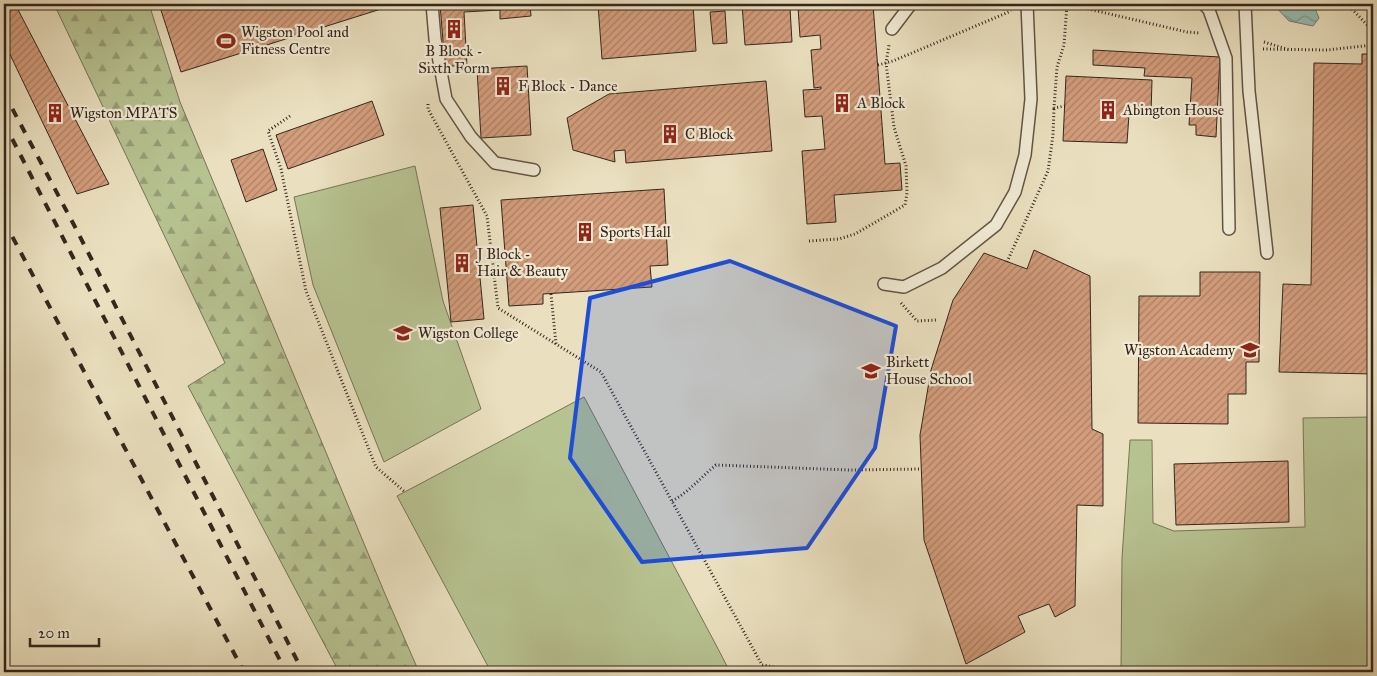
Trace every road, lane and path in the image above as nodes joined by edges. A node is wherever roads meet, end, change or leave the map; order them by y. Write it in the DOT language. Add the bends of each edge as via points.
graph roads {
  1 [pos="432,4"];
  2 [pos="912,4"];
  3 [pos="1027,4"];
  4 [pos="1068,4"];
  5 [pos="1204,4"];
  6 [pos="1245,4"];
  7 [pos="1347,4"];
  8 [pos="892,30"];
  9 [pos="1373,31"];
  10 [pos="1218,34"];
  11 [pos="1247,37"];
  12 [pos="1373,45"];
  13 [pos="1248,49"];
  14 [pos="1290,50"];
  15 [pos="886,64"];
  16 [pos="878,66"];
  17 [pos="429,101"];
  18 [pos="1065,106"];
  19 [pos="1054,108"];
  20 [pos="290,116"];
  21 [pos="534,170"];
  22 [pos="1229,229"];
  23 [pos="809,241"];
  24 [pos="1267,253"];
  25 [pos="1007,262"];
  26 [pos="884,284"];
  27 [pos="551,294"];
  28 [pos="936,320"];
  29 [pos="556,344"];
  30 [pos="921,469"];
  31 [pos="405,492"];
  32 [pos="672,501"];
  33 [pos="804,672"];
  1 -- 21 [label="lane" via="446,99 471,137 495,163"];
  2 -- 8 [label="lane"];
  3 -- 4 [label="path"];
  3 -- 15 [label="path"];
  3 -- 26 [label="lane" via="1031,99 1025,155 1015,192 996,224 942,268 904,287"];
  4 -- 10 [label="path" via="1187,32"];
  4 -- 19 [label="path"];
  5 -- 10 [label="lane"];
  6 -- 11 [label="lane"];
  7 -- 9 [label="path"];
  10 -- 22 [label="lane" via="1226,58"];
  11 -- 13 [label="lane"];
  11 -- 14 [label="path"];
  12 -- 14 [label="path"];
  13 -- 14 [label="path"];
  13 -- 24 [label="lane" via="1249,91"];
  15 -- 16 [label="path"];
  15 -- 23 [label="path" via="894,127 906,166 905,205 855,234"];
  17 -- 29 [label="path" via="428,110 487,216 498,308"];
  18 -- 19 [label="path"];
  19 -- 25 [label="path" via="1048,171"];
  20 -- 31 [label="path" via="268,130 281,168 306,291 376,467"];
  26 -- 28 [label="path" via="917,321"];
  27 -- 29 [label="path"];
  29 -- 32 [label="path" via="601,372"];
  30 -- 32 [label="path" via="716,465 684,495"];
  32 -- 33 [label="path" via="762,665"];
}
